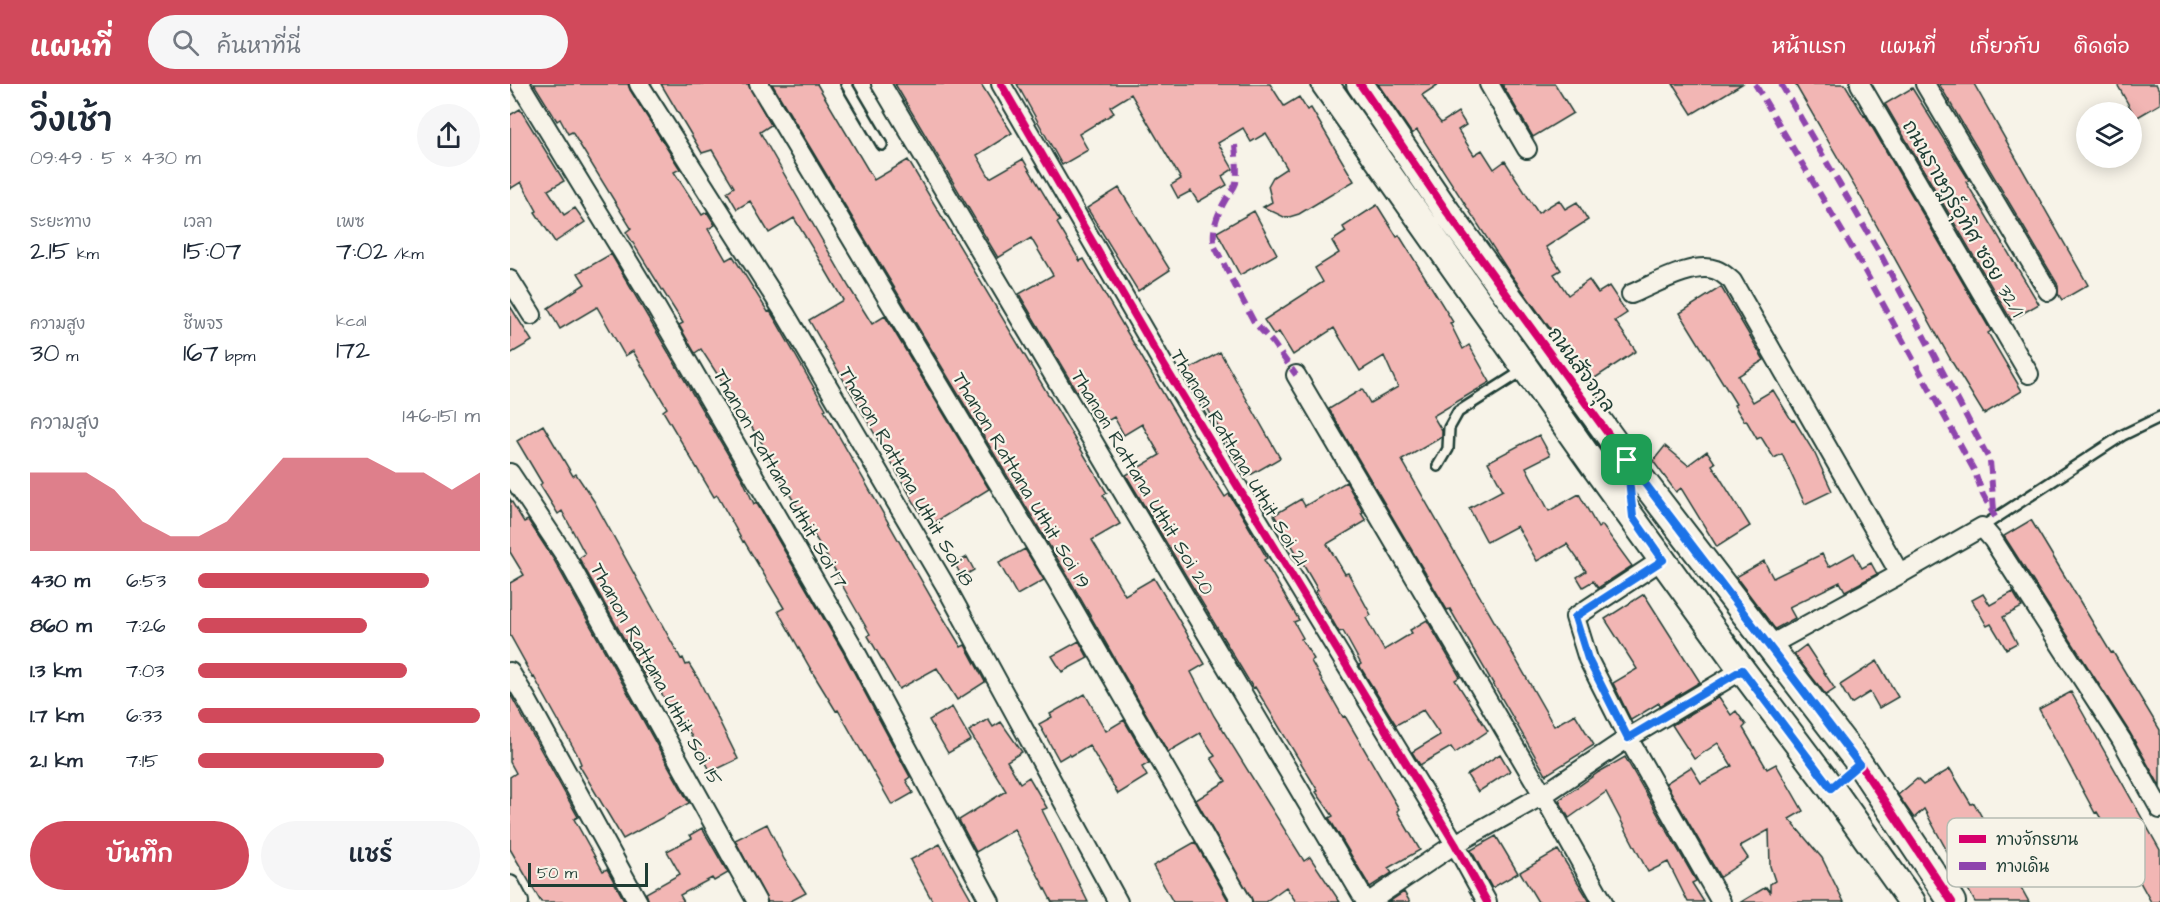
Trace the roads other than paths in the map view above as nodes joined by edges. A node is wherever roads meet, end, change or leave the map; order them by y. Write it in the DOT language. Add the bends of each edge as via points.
graph roads {
  1 [pos="520,84"];
  2 [pos="639,84"];
  3 [pos="759,84"];
  4 [pos="846,84"];
  5 [pos="881,84"];
  6 [pos="1001,84"];
  7 [pos="1325,84"];
  8 [pos="1360,84"];
  9 [pos="1489,84"];
  10 [pos="1860,84"];
  11 [pos="1925,84"];
  12 [pos="882,145"];
  13 [pos="1527,149"];
  14 [pos="510,280"];
  15 [pos="2048,291"];
  16 [pos="1631,294"];
  17 [pos="532,315"];
  18 [pos="1526,369"];
  19 [pos="2029,374"];
  20 [pos="1296,375"];
  21 [pos="2160,417"];
  22 [pos="1627,460"];
  23 [pos="1438,466"];
  24 [pos="510,473"];
  25 [pos="1633,517"];
  26 [pos="1982,526"];
  27 [pos="1663,560"];
  28 [pos="1900,574"];
  29 [pos="1770,645"];
  30 [pos="1742,670"];
  31 [pos="510,672"];
  32 [pos="1628,738"];
  33 [pos="1859,764"];
  34 [pos="1831,788"];
  35 [pos="1542,795"];
  36 [pos="2160,808"];
  37 [pos="1455,844"];
  38 [pos="510,885"];
  39 [pos="519,902"];
  40 [pos="638,902"];
  41 [pos="757,902"];
  42 [pos="990,902"];
  43 [pos="1118,902"];
  44 [pos="1242,902"];
  45 [pos="1367,902"];
  46 [pos="1487,902"];
  47 [pos="1602,902"];
  48 [pos="1721,902"];
  49 [pos="1912,902"];
  50 [pos="1953,902"];
  1 -- 42 [label="street, Thanon Rattana Uthit Soi 17" via="650,297 847,635"];
  2 -- 43 [label="street, Thanon Rattana Uthit Soi 18" via="786,315 933,565"];
  3 -- 44 [label="street, Thanon Rattana Uthit Soi 19" via="1063,591"];
  4 -- 12 [label="lane"];
  5 -- 45 [label="street, Thanon Rattana Uthit Soi 20"];
  6 -- 37 [label="street, Thanon Rattana Uthit Soi 21" via="1162,362"];
  7 -- 18 [label="street, ถนนสัจจกุล"];
  8 -- 22 [label="street, ถนนสัจจกุล" via="1447,212"];
  9 -- 13 [label="street"];
  10 -- 19 [label="street, ถนนราษฎร์อุทิศ ซอย 32/1"];
  11 -- 15 [label="street"];
  14 -- 17 [label="street"];
  16 -- 28 [label="street" via="1692,268 1715,269 1732,281"];
  18 -- 23 [label="lane" via="1458,412 1449,428 1448,449"];
  18 -- 25 [label="street, ถนนสัจจกุล"];
  20 -- 35 [label="street"];
  21 -- 26 [label="lane" via="2123,435"];
  22 -- 25 [label="street, ถนนสัจจกุล"];
  22 -- 29 [label="street, ถนนสัจจกุล"];
  24 -- 41 [label="street, Thanon Rattana Uthit Soi 15" via="564,554"];
  25 -- 27 [label="street, ถนนสัจจกุล"];
  26 -- 28 [label="street"];
  26 -- 36 [label="street" via="2121,739"];
  27 -- 30 [label="street, ถนนสัจจกุล"];
  27 -- 32 [label="street" via="1575,617 1588,659"];
  28 -- 29 [label="street"];
  29 -- 33 [label="street, ถนนสัจจกุล"];
  30 -- 32 [label="street"];
  30 -- 34 [label="street, ถนนสัจจกุล"];
  31 -- 40 [label="street"];
  32 -- 35 [label="street"];
  32 -- 48 [label="street"];
  33 -- 34 [label="street"];
  33 -- 50 [label="street, ถนนสัจจกุล"];
  34 -- 49 [label="street, ถนนสัจจกุล"];
  35 -- 37 [label="street"];
  35 -- 47 [label="street"];
  37 -- 45 [label="street"];
  37 -- 46 [label="street, Thanon Rattana Uthit Soi 21"];
  38 -- 39 [label="street"];
}
